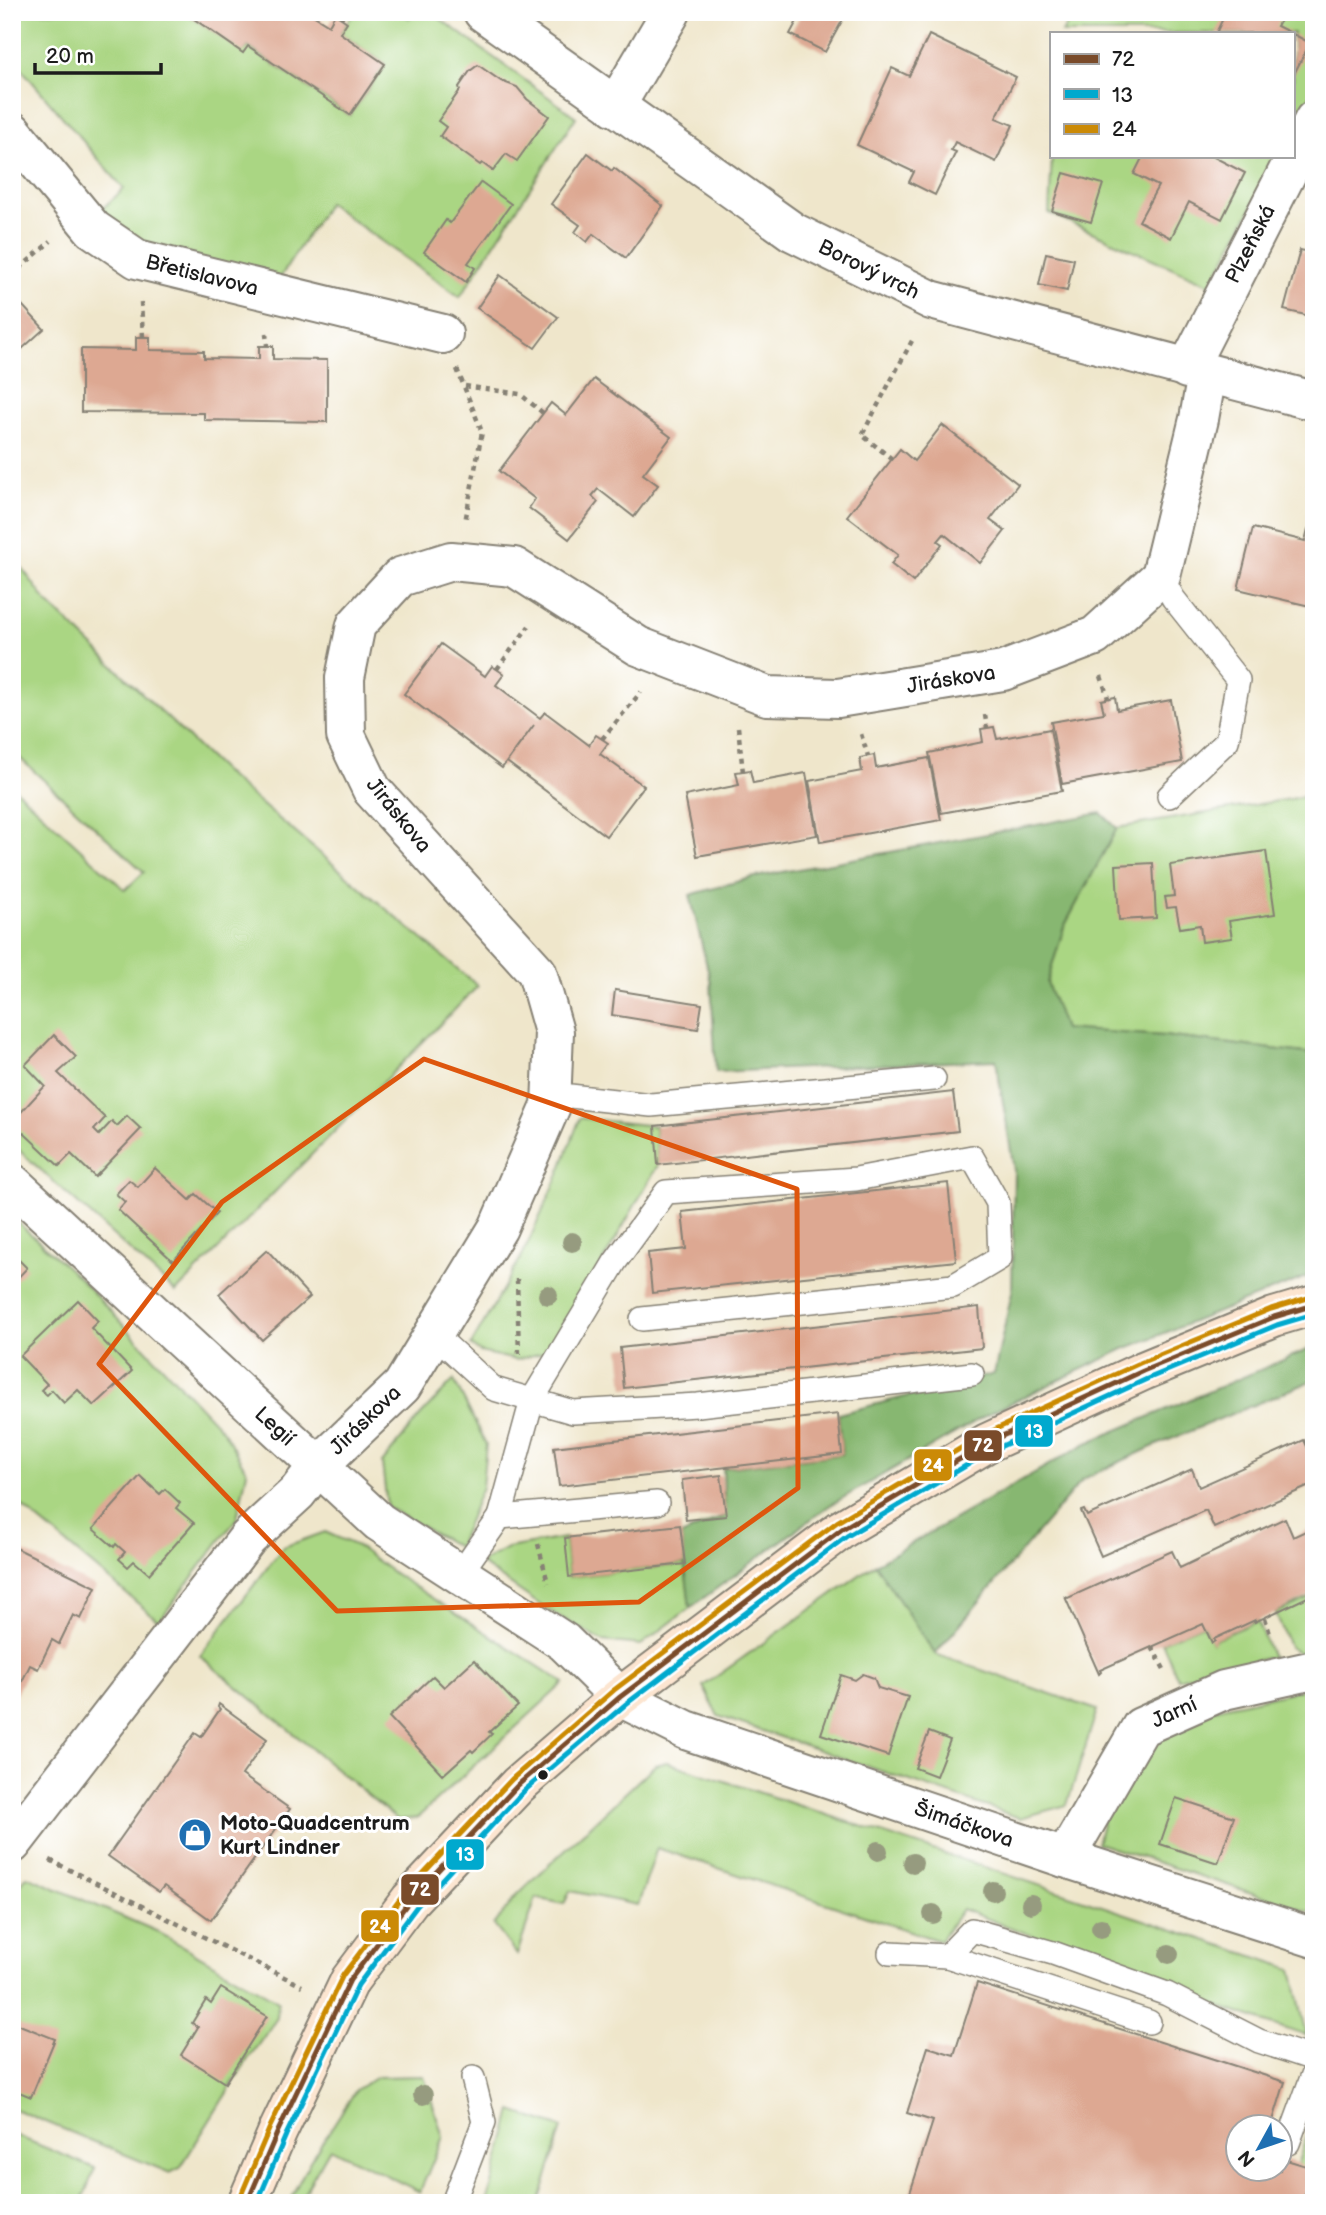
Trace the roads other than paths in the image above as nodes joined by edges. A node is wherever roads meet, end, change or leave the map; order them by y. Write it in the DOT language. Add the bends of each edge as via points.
graph roads {
  1 [pos="483,12"];
  2 [pos="671,12"];
  3 [pos="615,107"];
  4 [pos="1314,120"];
  5 [pos="12,131"];
  6 [pos="443,334"];
  7 [pos="1197,371"];
  8 [pos="1314,401"];
  9 [pos="1161,576"];
  10 [pos="1170,796"];
  11 [pos="934,1079"];
  12 [pos="552,1094"];
  13 [pos="12,1183"];
  14 [pos="1314,1306"];
  15 [pos="642,1319"];
  16 [pos="434,1334"];
  17 [pos="972,1374"];
  18 [pos="526,1399"];
  19 [pos="318,1466"];
  20 [pos="657,1503"];
  21 [pos="500,1517"];
  22 [pos="460,1574"];
  23 [pos="1314,1670"];
  24 [pos="620,1697"];
  25 [pos="26,1849"];
  26 [pos="1065,1858"];
  27 [pos="1314,1938"];
  28 [pos="890,1952"];
  29 [pos="947,1956"];
  30 [pos="1149,2022"];
  31 [pos="1314,2059"];
  32 [pos="1314,2071"];
  33 [pos="473,2078"];
  34 [pos="1294,2126"];
  35 [pos="247,2203"];
  36 [pos="453,2203"];
  1 -- 3 [label="street, Borový vrch"];
  2 -- 3 [label="street"];
  3 -- 7 [label="street, Borový vrch" via="793,232 931,300"];
  4 -- 7 [label="street, Plzeňská"];
  5 -- 6 [label="street, Břetislavova" via="93,229 137,259"];
  7 -- 8 [label="street, Borový vrch"];
  7 -- 9 [label="street" via="1199,419"];
  9 -- 10 [label="lane" via="1238,680 1227,741"];
  9 -- 12 [label="street, Jiráskova" via="1096,636 1003,671 838,698 767,696 714,677 638,646 514,567 451,561 400,576 356,625 345,678 346,736 372,790 537,972 554,1032"];
  11 -- 12 [label="lane" via="651,1105"];
  12 -- 16 [label="street, Jiráskova" via="551,1106 498,1228"];
  13 -- 19 [label="street, Legií"];
  14 -- 24 [label="main road" via="1274,1317 1143,1371 987,1443 842,1529"];
  15 -- 18 [label="lane" via="953,1286 1000,1258 998,1203 972,1157 856,1179 666,1192"];
  16 -- 18 [label="lane" via="494,1389"];
  16 -- 19 [label="street, Jiráskova" via="402,1386"];
  17 -- 18 [label="lane" via="684,1406 573,1412"];
  18 -- 21 [label="lane"];
  19 -- 22 [label="street, Legií" via="379,1522"];
  19 -- 25 [label="street, Jiráskova" via="297,1493 248,1538"];
  20 -- 21 [label="lane"];
  21 -- 22 [label="lane"];
  22 -- 24 [label="street, Legií" via="564,1642"];
  23 -- 26 [label="street, Jarní" via="1224,1690 1141,1727"];
  24 -- 26 [label="street, Šimáčkova" via="686,1730"];
  24 -- 35 [label="main road" via="518,1785 410,1900 350,1980"];
  26 -- 27 [label="street, Šimáčkova"];
  28 -- 29 [label="lane"];
  29 -- 30 [label="lane"];
  29 -- 31 [label="lane" via="972,1930 1167,1994 1259,2041"];
  32 -- 34 [label="lane"];
  33 -- 36 [label="lane" via="484,2122"];
}
